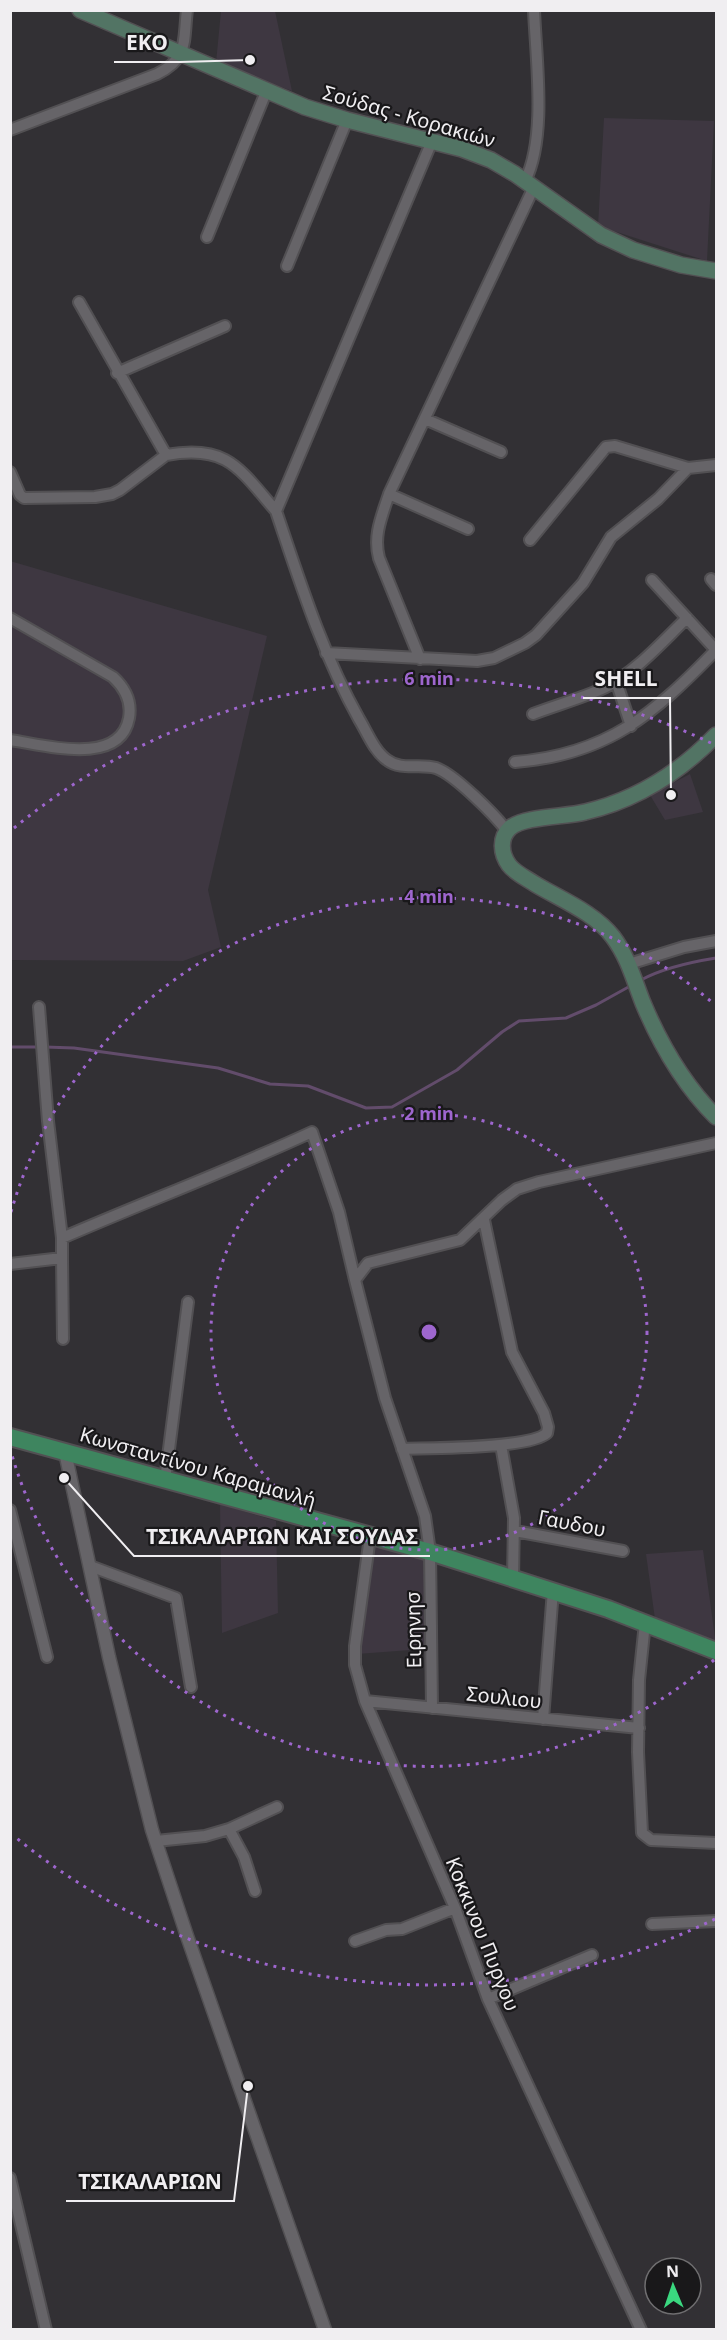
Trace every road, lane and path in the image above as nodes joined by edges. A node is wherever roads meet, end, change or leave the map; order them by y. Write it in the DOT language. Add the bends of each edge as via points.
graph roads {
  1 [pos="80,10"];
  2 [pos="187,10"];
  3 [pos="534,10"];
  4 [pos="181,55"];
  5 [pos="266,92"];
  6 [pos="347,120"];
  7 [pos="10,130"];
  8 [pos="432,141"];
  9 [pos="530,184"];
  10 [pos="207,237"];
  11 [pos="287,266"];
  12 [pos="717,271"];
  13 [pos="79,302"];
  14 [pos="225,326"];
  15 [pos="117,373"];
  16 [pos="425,419"];
  17 [pos="501,452"];
  18 [pos="166,455"];
  19 [pos="717,465"];
  20 [pos="688,468"];
  21 [pos="10,472"];
  22 [pos="389,494"];
  23 [pos="276,511"];
  24 [pos="468,529"];
  25 [pos="530,540"];
  26 [pos="652,580"];
  27 [pos="10,618"];
  28 [pos="687,618"];
  29 [pos="716,650"];
  30 [pos="326,653"];
  31 [pos="420,659"];
  32 [pos="616,681"];
  33 [pos="533,714"];
  34 [pos="632,726"];
  35 [pos="717,735"];
  36 [pos="10,740"];
  37 [pos="515,762"];
  38 [pos="507,831"];
  39 [pos="717,941"];
  40 [pos="630,968"];
  41 [pos="39,1007"];
  42 [pos="717,1117"];
  43 [pos="717,1143"];
  44 [pos="484,1220"];
  45 [pos="62,1238"];
  46 [pos="62,1258"];
  47 [pos="10,1264"];
  48 [pos="355,1280"];
  49 [pos="188,1302"];
  50 [pos="63,1339"];
  51 [pos="10,1437"];
  52 [pos="501,1445"];
  53 [pos="402,1449"];
  54 [pos="65,1452"];
  55 [pos="165,1480"];
  56 [pos="10,1510"];
  57 [pos="515,1531"];
  58 [pos="370,1537"];
  59 [pos="623,1551"];
  60 [pos="430,1552"];
  61 [pos="90,1566"];
  62 [pos="513,1579"];
  63 [pos="553,1590"];
  64 [pos="645,1623"];
  65 [pos="717,1651"];
  66 [pos="47,1657"];
  67 [pos="191,1687"];
  68 [pos="365,1701"];
  69 [pos="432,1708"];
  70 [pos="543,1719"];
  71 [pos="639,1728"];
  72 [pos="277,1807"];
  73 [pos="230,1829"];
  74 [pos="156,1841"];
  75 [pos="717,1842"];
  76 [pos="255,1891"];
  77 [pos="454,1908"];
  78 [pos="717,1921"];
  79 [pos="652,1924"];
  80 [pos="355,1941"];
  81 [pos="592,1954"];
  82 [pos="488,1999"];
  83 [pos="10,2178"];
  84 [pos="46,2330"];
  85 [pos="325,2330"];
  86 [pos="641,2330"];
  1 -- 4 [label="main road, Σούδας - Κορακιών"];
  2 -- 4 [label="street"];
  3 -- 9 [label="street" via="538,131"];
  4 -- 5 [label="main road, Σούδας - Κορακιών"];
  4 -- 7 [label="street" via="157,74"];
  5 -- 6 [label="main road, Σούδας - Κορακιών"];
  5 -- 10 [label="street"];
  6 -- 8 [label="main road, Σούδας - Κορακιών"];
  6 -- 11 [label="street"];
  8 -- 9 [label="main road, Σούδας - Κορακιών" via="491,160"];
  8 -- 23 [label="street"];
  9 -- 12 [label="main road, Σούδας - Κορακιών" via="600,235 681,265"];
  9 -- 16 [label="street"];
  13 -- 15 [label="street"];
  14 -- 15 [label="street"];
  15 -- 18 [label="street"];
  16 -- 17 [label="street"];
  16 -- 22 [label="street"];
  18 -- 21 [label="street" via="120,490 95,497 24,498"];
  18 -- 23 [label="street" via="212,453 232,464"];
  19 -- 20 [label="street"];
  20 -- 25 [label="street" via="615,446 606,447"];
  20 -- 31 [label="street" via="658,499 611,537 583,583 525,643 484,661"];
  22 -- 24 [label="street"];
  22 -- 31 [label="street" via="376,545"];
  23 -- 30 [label="street"];
  26 -- 28 [label="street"];
  27 -- 36 [label="street" via="113,677 124,688 130,709 124,733 107,746 79,749"];
  28 -- 29 [label="street"];
  28 -- 32 [label="street"];
  29 -- 34 [label="street"];
  30 -- 31 [label="street"];
  30 -- 38 [label="street" via="343,691 385,759 393,764 436,768 492,812"];
  32 -- 33 [label="street"];
  32 -- 34 [label="street"];
  34 -- 37 [label="street" via="575,752"];
  35 -- 38 [label="main road" via="667,778 634,797 586,812 522,822"];
  38 -- 40 [label="main road" via="502,849 509,864 602,926 612,935"];
  39 -- 40 [label="street" via="684,947"];
  40 -- 42 [label="main road" via="660,1042 687,1084"];
  41 -- 45 [label="street"];
  43 -- 44 [label="street" via="517,1189"];
  44 -- 48 [label="street" via="460,1240 368,1263"];
  44 -- 52 [label="street" via="512,1352 548,1426 547,1433 540,1438"];
  45 -- 46 [label="street"];
  45 -- 48 [label="street, Ειρηνησ" via="312,1132 339,1212"];
  46 -- 47 [label="street"];
  46 -- 50 [label="street"];
  48 -- 53 [label="street, Ειρηνησ"];
  49 -- 55 [label="street"];
  51 -- 54 [label="main road, Κωνσταντίνου Καραμανλή"];
  52 -- 53 [label="street"];
  52 -- 57 [label="street"];
  53 -- 60 [label="street, Ειρηνησ" via="425,1516"];
  54 -- 55 [label="main road, Κωνσταντίνου Καραμανλή"];
  54 -- 61 [label="street"];
  55 -- 58 [label="main road, Κωνσταντίνου Καραμανλή"];
  56 -- 66 [label="street"];
  57 -- 59 [label="street, Γαυδου"];
  57 -- 62 [label="street"];
  58 -- 60 [label="main road, Κωνσταντίνου Καραμανλή"];
  58 -- 68 [label="street, Κοκκινου Πυργου" via="355,1646 355,1665"];
  60 -- 62 [label="main road, Κωνσταντίνου Καραμανλή"];
  60 -- 69 [label="street, Ειρηνησ"];
  61 -- 67 [label="street" via="176,1598"];
  61 -- 74 [label="street"];
  62 -- 63 [label="main road, Κωνσταντίνου Καραμανλή"];
  63 -- 64 [label="main road, Κωνσταντίνου Καραμανλή"];
  63 -- 70 [label="street"];
  64 -- 65 [label="main road, Κωνσταντίνου Καραμανλή"];
  64 -- 71 [label="street"];
  68 -- 69 [label="street, Σουλιου"];
  68 -- 77 [label="street, Κοκκινου Πυργου"];
  69 -- 70 [label="street, Σουλιου"];
  70 -- 71 [label="street, Σουλιου"];
  71 -- 75 [label="street" via="641,1826 646,1838"];
  72 -- 73 [label="street"];
  73 -- 74 [label="street"];
  73 -- 76 [label="street"];
  74 -- 85 [label="street"];
  77 -- 80 [label="street" via="402,1929"];
  77 -- 82 [label="street, Κοκκινου Πυργου"];
  78 -- 79 [label="street"];
  81 -- 82 [label="street"];
  82 -- 86 [label="street, Κοκκινου Πυργου"];
  83 -- 84 [label="street"];
}
